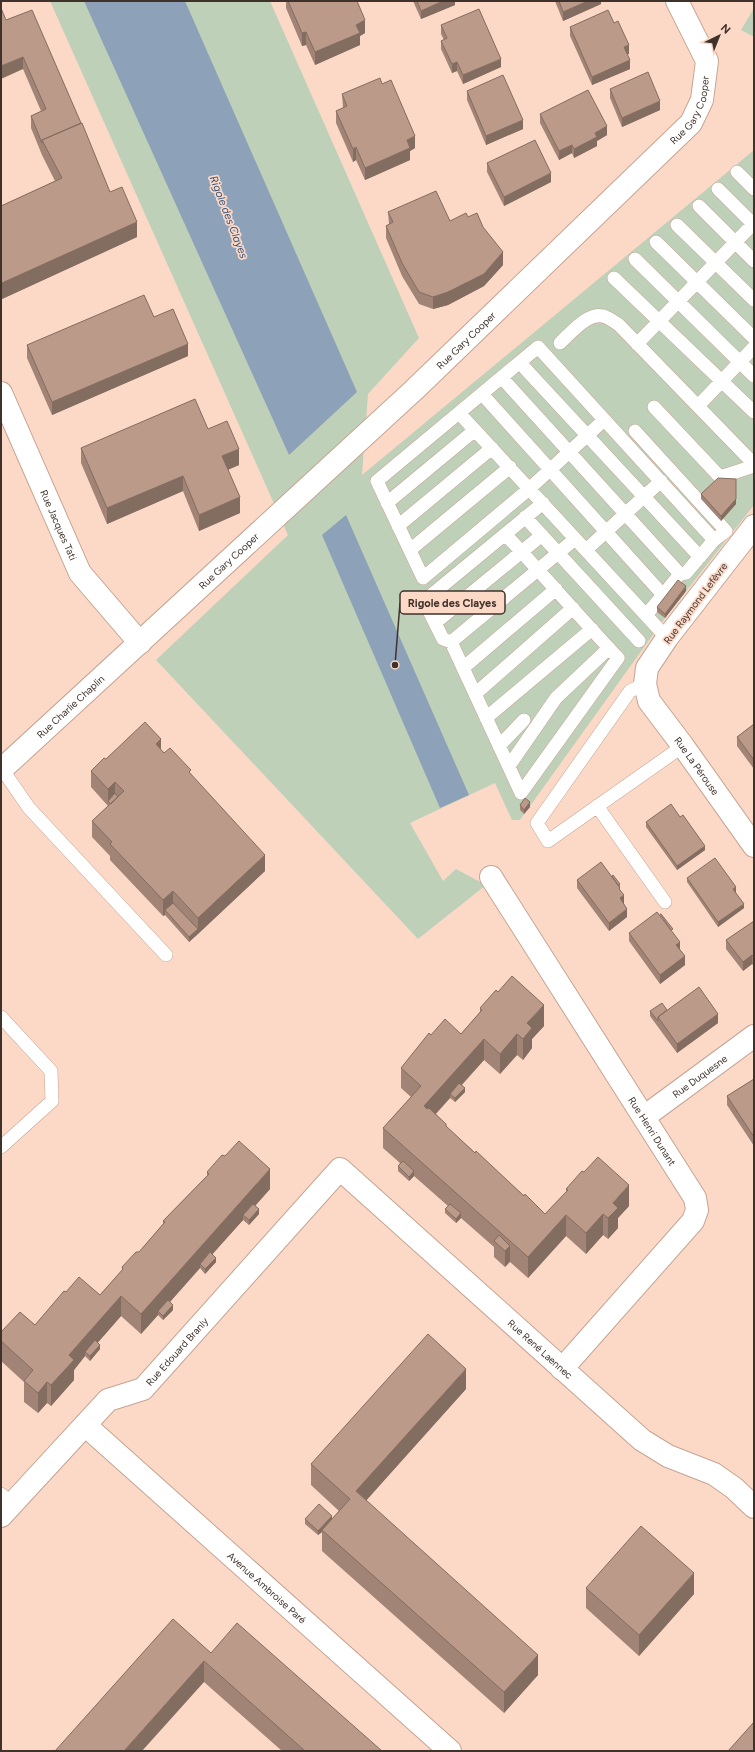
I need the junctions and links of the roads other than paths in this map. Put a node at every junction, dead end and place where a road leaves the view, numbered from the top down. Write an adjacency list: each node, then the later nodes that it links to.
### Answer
1 (676, 1): 72 (street, Rue Gary Cooper)
2 (737, 172): 4 (lane)
3 (718, 189): 7 (lane)
4 (754, 189)
5 (699, 206): 9 (lane)
6 (677, 224): 12 (lane)
7 (754, 224): 9 (lane)
8 (656, 242): 14 (lane)
9 (735, 243): 11 (lane); 12 (lane)
10 (635, 259): 16 (lane)
11 (754, 261)
12 (716, 263): 14 (lane); 15 (lane)
13 (614, 278): 17 (lane)
14 (697, 282): 16 (lane); 18 (lane)
15 (754, 300)
16 (678, 302): 17 (lane); 22 (lane)
17 (660, 321): 20 (lane); 26 (lane)
18 (754, 338)
19 (560, 343): 20 (lane)
20 (637, 344): 29 (lane)
21 (754, 347): 22 (lane)
22 (740, 362): 24 (lane); 26 (lane)
23 (520, 363): 25 (lane); 33 (lane); 36 (lane)
24 (754, 376)
25 (502, 378): 28 (lane); 38 (lane)
26 (722, 381): 29 (lane); 32 (lane)
27 (1, 393): 72 (street, Rue Jacques Tati)
28 (482, 394): 31 (lane); 41 (lane)
29 (698, 406): 39 (lane)
30 (654, 407): 39 (lane)
31 (459, 412): 34 (lane); 45 (lane)
32 (754, 412)
33 (604, 420): 36 (lane); 42 (lane)
34 (476, 430): 37 (lane); 45 (lane)
35 (635, 431): 55 (lane)
36 (587, 435): 38 (lane); 44 (lane)
37 (492, 448): 40 (lane); 49 (lane)
38 (569, 452): 41 (lane); 47 (lane)
39 (754, 465)
40 (510, 467): 43 (lane); 56 (lane)
41 (550, 470): 43 (lane); 51 (lane)
42 (661, 481): 44 (lane); 55 (lane)
43 (530, 489): 46 (lane); 56 (lane)
44 (644, 497): 47 (lane); 60 (lane)
45 (387, 503): 49 (lane)
46 (543, 503): 48 (lane); 54 (lane)
47 (625, 514): 51 (lane); 62 (lane)
48 (525, 517): 52 (lane); 53 (lane)
49 (398, 526): 56 (lane)
50 (754, 526): 69 (street, Rue Raymond Lefèvre)
51 (606, 531): 57 (lane); 64 (lane)
52 (505, 534): 58 (lane); 67 (lane)
53 (542, 535): 58 (lane); 59 (lane)
54 (575, 539): 57 (lane); 59 (lane)
55 (714, 540): 60 (lane)
56 (410, 550)
57 (586, 550): 66 (lane)
58 (521, 552): 61 (lane); 67 (lane)
59 (558, 553): 61 (lane); 70 (lane)
60 (700, 558): 62 (lane)
61 (538, 570): 63 (lane); 71 (lane)
62 (680, 574): 64 (lane)
63 (556, 589): 65 (lane); 74 (lane)
64 (663, 595): 66 (lane)
65 (573, 608): 68 (lane); 76 (lane)
66 (646, 615): 69 (lane)
67 (435, 623): 71 (lane)
68 (592, 629): 73 (lane); 77 (lane)
69 (667, 638): 75 (street, Rue Raymond Lefèvre)
70 (639, 641)
71 (451, 642): 74 (lane)
72 (140, 643): 82 (street, Rue Charlie Chaplin)
73 (609, 648): 81 (lane); 81 (lane)
74 (463, 668): 76 (lane)
75 (645, 684): 80 (street, Rue La Pérouse); 83 (lane)
76 (475, 694): 77 (lane)
77 (486, 718): 79 (lane)
78 (524, 720): 79 (lane)
79 (499, 746): 81 (lane)
80 (683, 746): 83 (lane); 84 (street, Rue La Pérouse)
81 (509, 766)
82 (2, 770): 87 (lane)
83 (597, 806): 86 (lane)
84 (754, 846)
85 (491, 877): 90 (street, Rue Henri Dunant)
86 (665, 902)
87 (166, 955)
88 (1, 1017): 91 (lane)
89 (754, 1036): 90 (street, Rue Duquesne)
90 (644, 1117): 93 (street, Rue Henri Dunant)
91 (1, 1147)
92 (340, 1170): 93 (street, Rue René Laennec); 94 (street, Rue Edouard Branly)
93 (562, 1368): 96 (street, Rue René Laennec)
94 (85, 1425): 95 (street, Rue Edouard Branly); 97 (street, Avenue Ambroise Paré)
95 (5, 1505)
96 (754, 1506)
97 (450, 1751)

